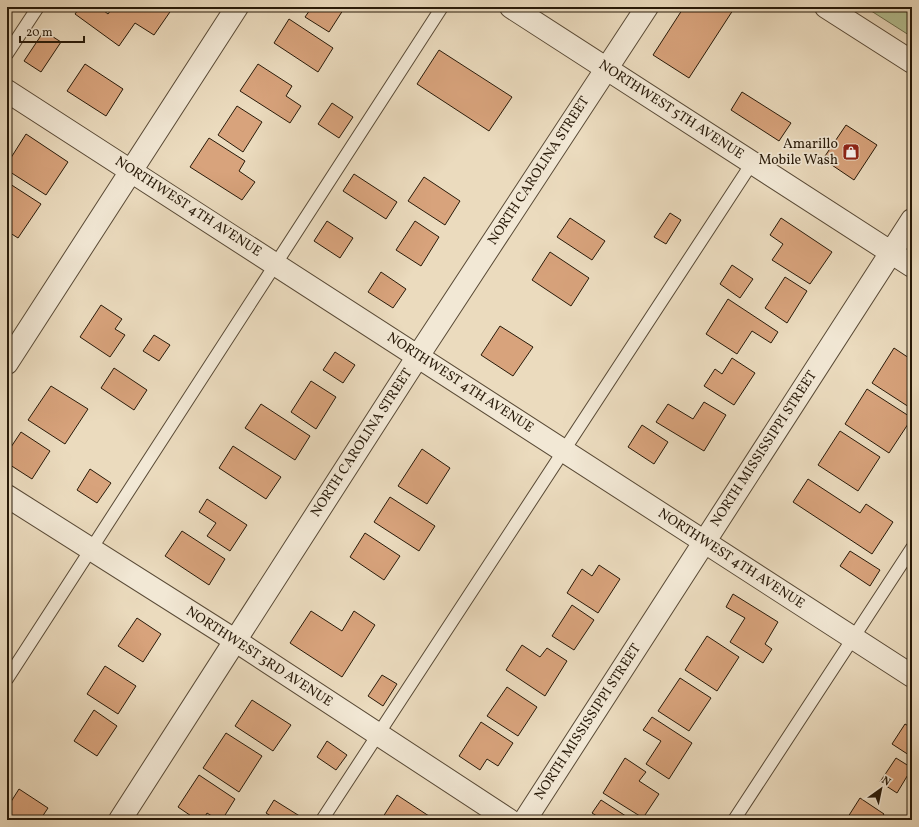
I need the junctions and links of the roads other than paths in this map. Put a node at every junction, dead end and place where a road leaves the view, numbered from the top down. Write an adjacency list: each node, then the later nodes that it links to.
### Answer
1 (38, 7): 7 (lane)
2 (237, 7): 12 (street)
3 (442, 7): 15 (lane)
4 (511, 7): 9 (street, NORTHWEST 5TH AVENUE)
5 (647, 7): 9 (street, NORTH CAROLINA STREET)
6 (826, 7): 8 (street)
7 (7, 54)
8 (912, 62)
9 (607, 69): 11 (street, NORTHWEST 5TH AVENUE); 17 (street, NORTH CAROLINA STREET)
10 (7, 91): 12 (street, NORTHWEST 4TH AVENUE)
11 (752, 163): 14 (street, NORTHWEST 5TH AVENUE); 19 (lane)
12 (130, 170): 15 (street, NORTHWEST 4TH AVENUE); 18 (street)
13 (912, 220): 14 (street, NORTH MISSISSIPPI STREET)
14 (891, 252): 16 (street, NORTHWEST 5TH AVENUE); 21 (street, NORTH MISSISSIPPI STREET)
15 (275, 264): 17 (street, NORTHWEST 4TH AVENUE); 23 (lane)
16 (912, 266)
17 (418, 356): 19 (street, NORTHWEST 4TH AVENUE); 25 (street, NORTH CAROLINA STREET)
18 (7, 363)
19 (564, 450): 21 (street, NORTHWEST 4TH AVENUE); 28 (lane)
20 (7, 496): 23 (street, NORTHWEST 3RD AVENUE)
21 (704, 542): 24 (street, NORTHWEST 4TH AVENUE); 32 (street, NORTH MISSISSIPPI STREET)
22 (912, 548): 24 (lane)
23 (90, 549): 25 (street, NORTHWEST 3RD AVENUE); 27 (lane)
24 (854, 638): 26 (street, NORTHWEST 4TH AVENUE); 33 (lane)
25 (236, 642): 28 (street, NORTHWEST 3RD AVENUE); 29 (street, NORTH CAROLINA STREET)
26 (912, 676)
27 (7, 679)
28 (378, 734): 30 (lane); 31 (street, NORTHWEST 3RD AVENUE)
29 (120, 820)
30 (322, 820)
31 (509, 820)
32 (525, 820)
33 (734, 820)

